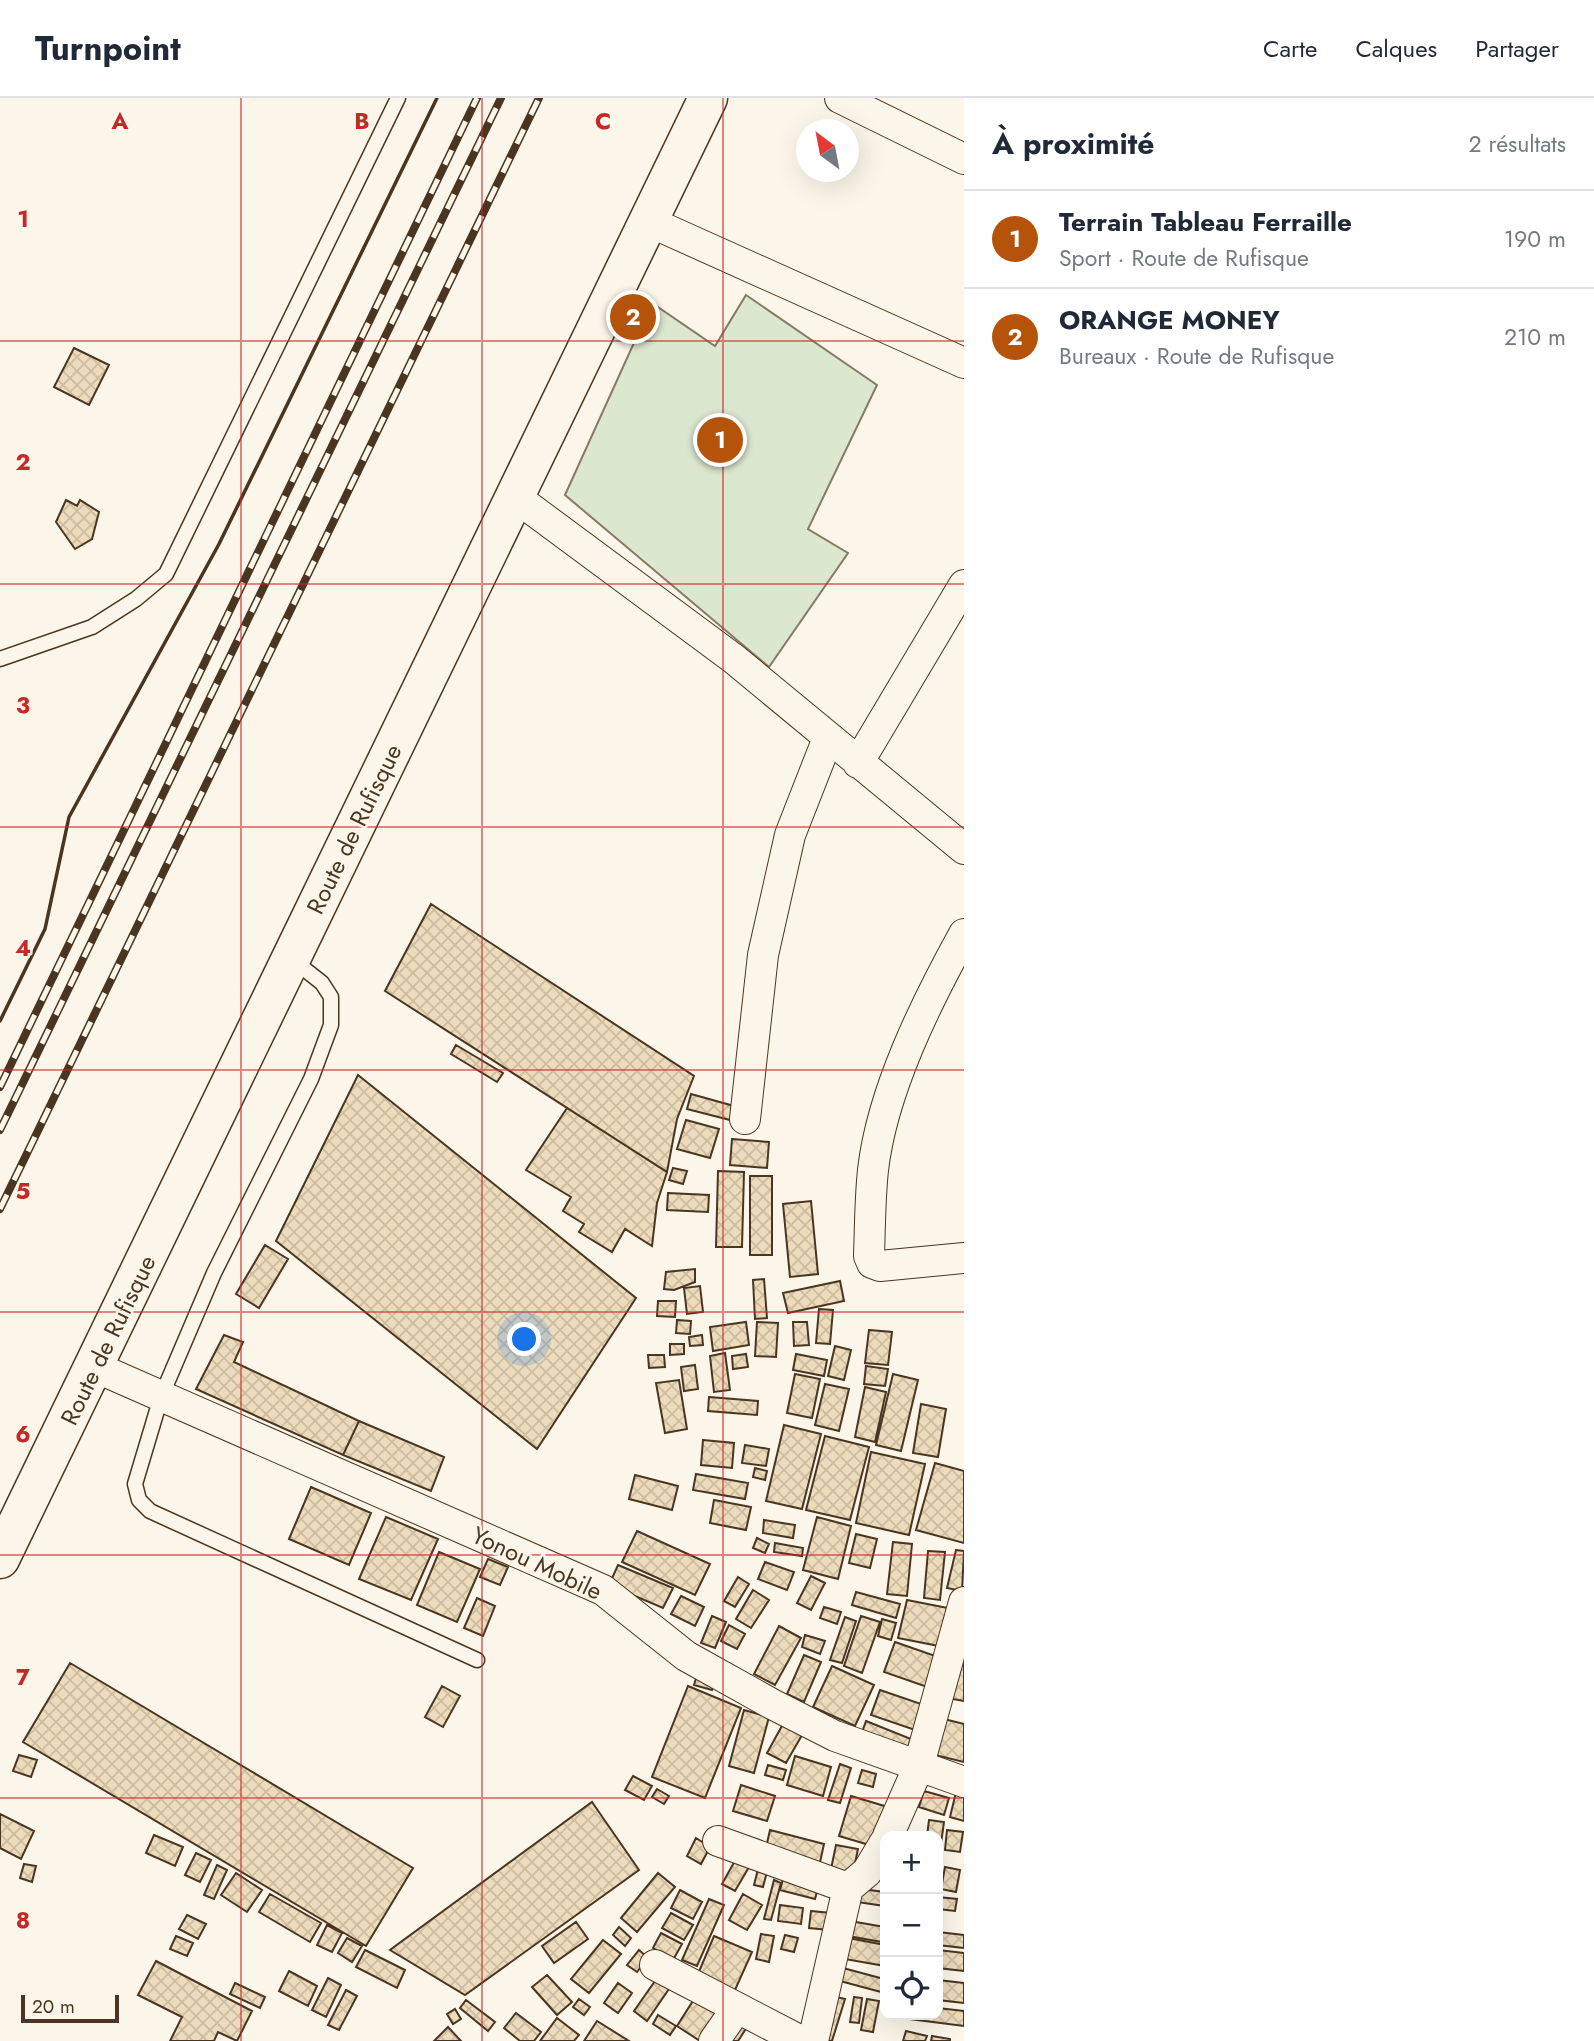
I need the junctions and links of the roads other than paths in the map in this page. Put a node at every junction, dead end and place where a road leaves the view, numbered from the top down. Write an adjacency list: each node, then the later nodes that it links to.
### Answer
1 (398, 98): 9 (lane)
2 (708, 98): 5 (main road, Route de Rufisque)
3 (840, 98): 4 (street)
4 (964, 159)
5 (650, 222): 6 (street); 7 (main road, Route de Rufisque)
6 (964, 363)
7 (514, 496): 10 (street); 14 (main road, Route de Rufisque)
8 (964, 585): 11 (street)
9 (0, 659)
10 (828, 738): 11 (street); 15 (street)
11 (858, 763): 12 (street)
12 (964, 849)
13 (964, 934): 16 (street)
14 (292, 959): 17 (main road, Route de Rufisque); 18 (lane)
15 (745, 1119)
16 (964, 1258)
17 (95, 1367): 18 (street, Yonou Mobile); 19 (main road, Route de Rufisque)
18 (161, 1397): 21 (lane); 22 (street, Yonou Mobile)
19 (0, 1559)
20 (964, 1602): 22 (street)
21 (477, 1660)
22 (918, 1769): 23 (street, Yonou Mobile); 24 (street)
23 (964, 1782)
24 (890, 1831)
25 (718, 1841): 27 (street)
26 (880, 1850): 27 (street)
27 (848, 1888): 32 (street)
28 (655, 1965): 29 (street)
29 (737, 2008): 30 (street); 31 (street)
30 (714, 2041)
31 (801, 2041)
32 (813, 2041)

